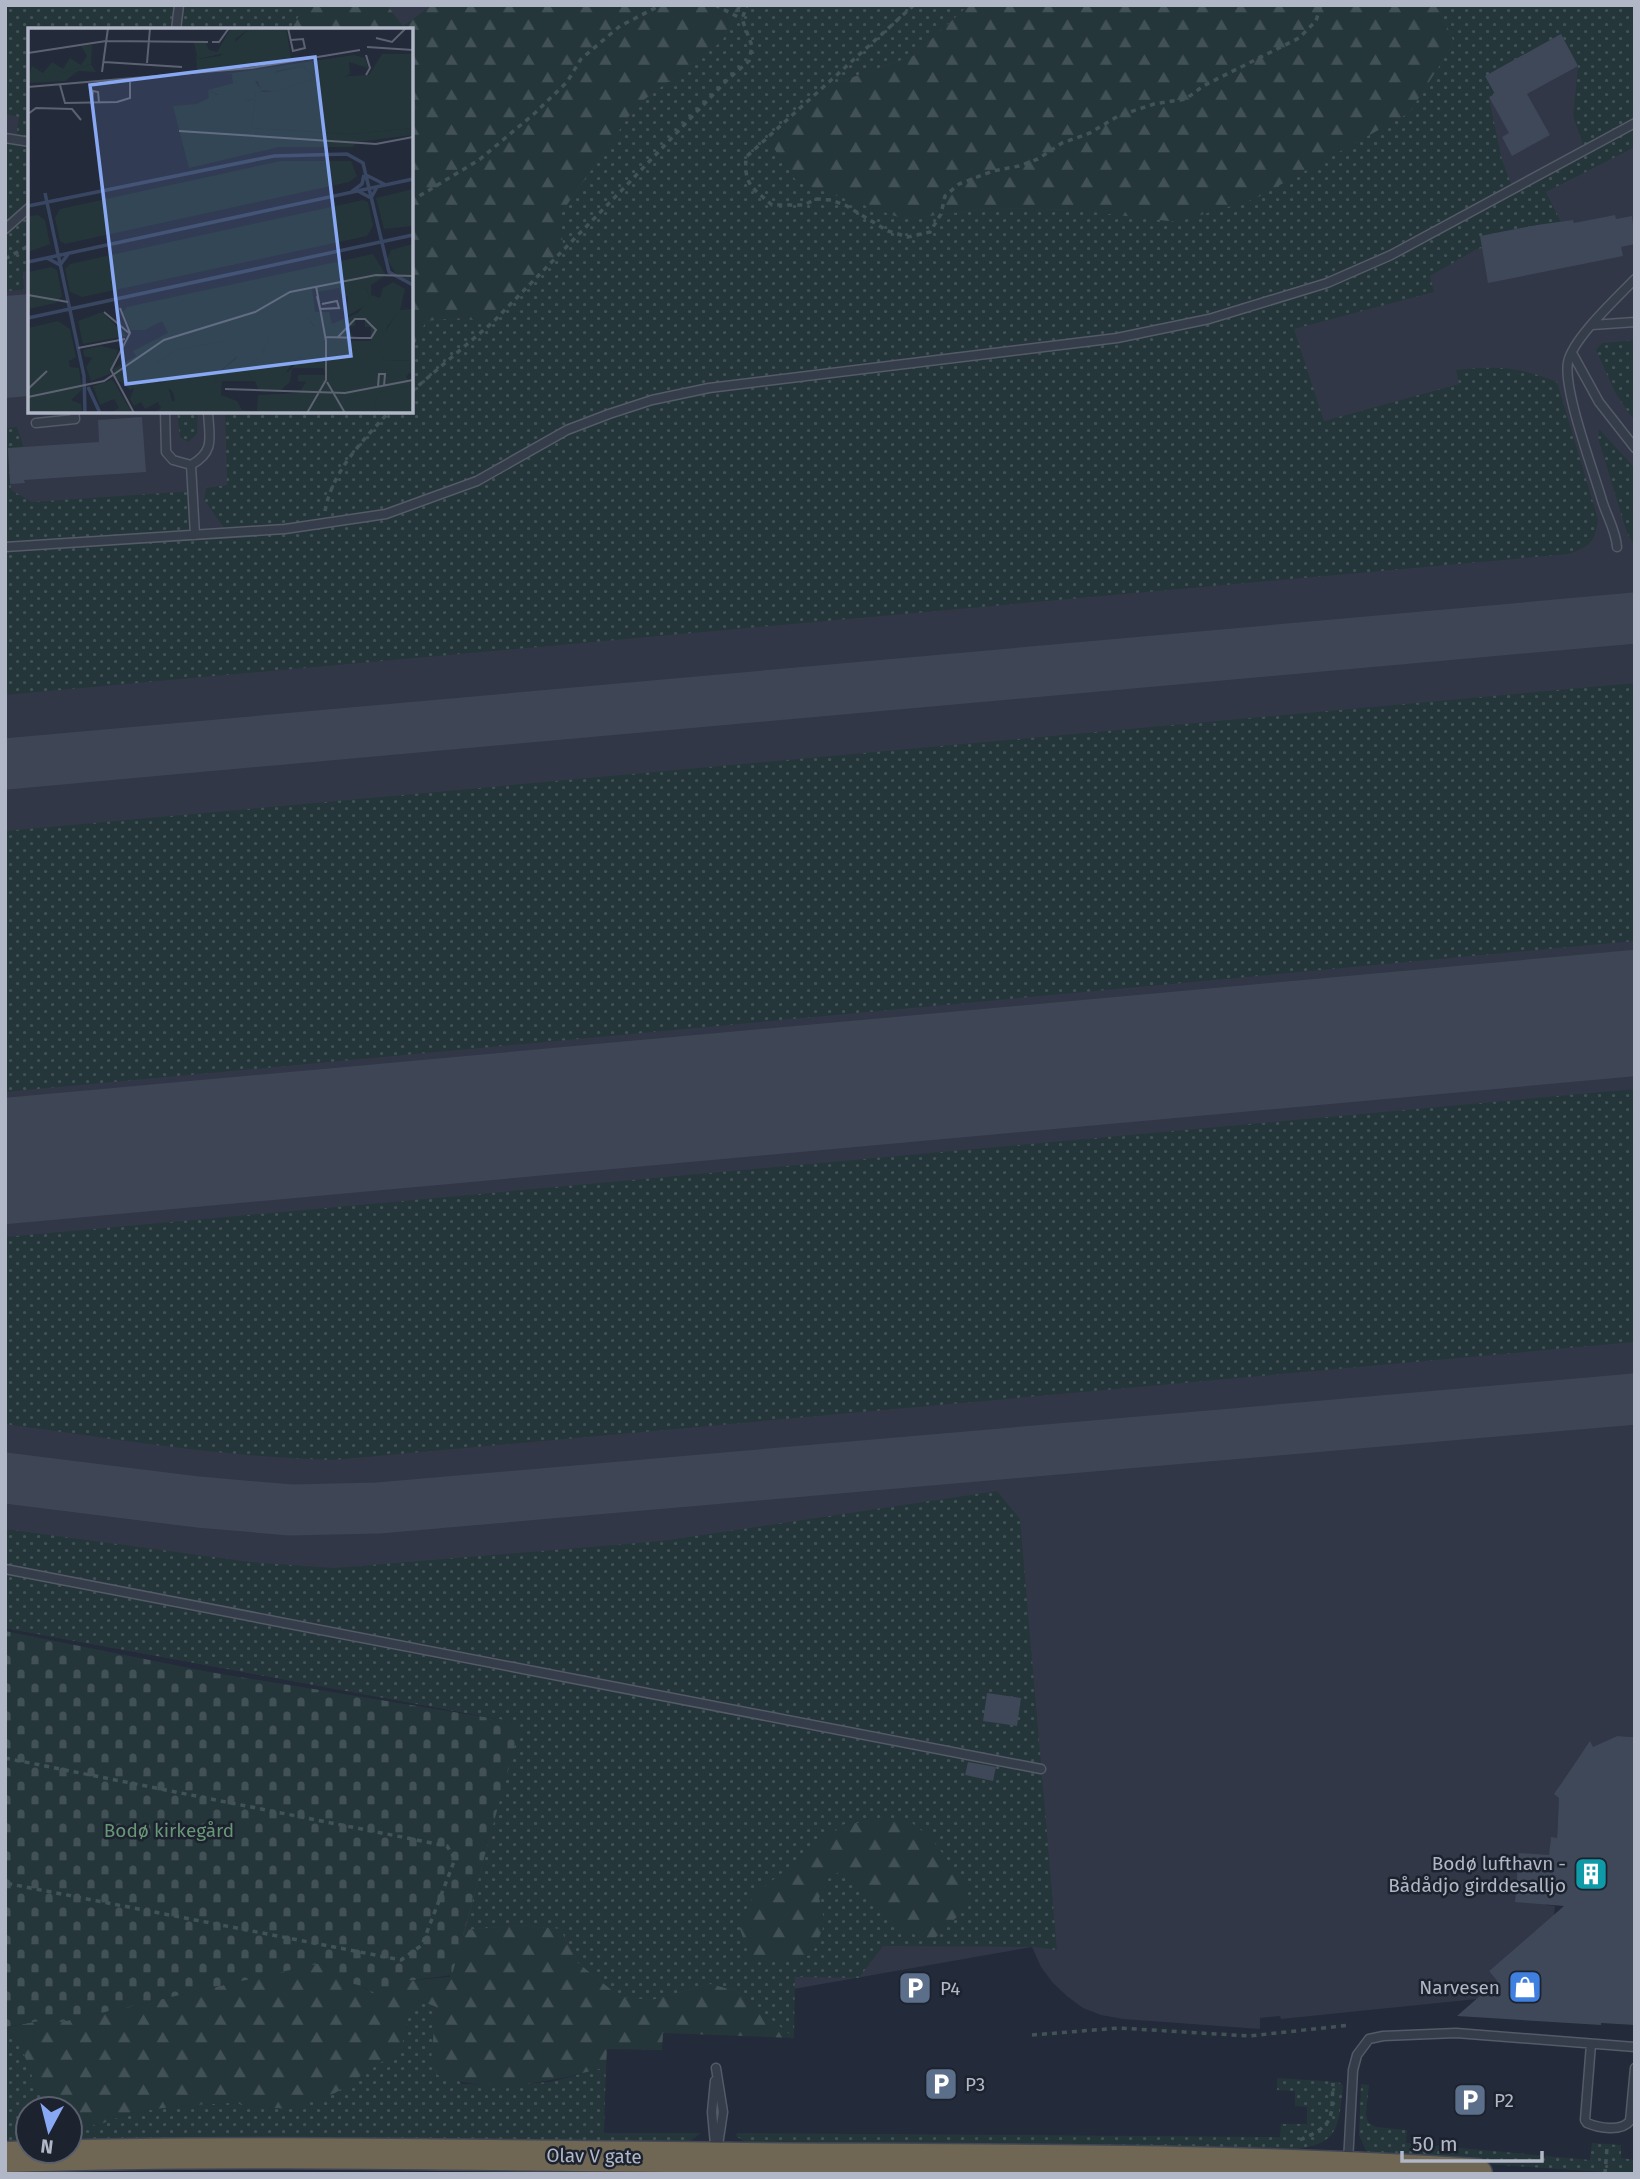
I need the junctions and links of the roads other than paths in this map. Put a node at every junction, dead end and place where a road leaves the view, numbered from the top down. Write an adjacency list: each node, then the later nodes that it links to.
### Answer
1 (179, 5): 2 (lane)
2 (176, 28)
3 (1635, 123): 18 (lane)
4 (5, 138): 5 (lane)
5 (28, 142)
6 (28, 209): 7 (lane)
7 (5, 229)
8 (1635, 279): 10 (lane)
9 (1635, 322): 10 (lane)
10 (1592, 325): 11 (lane)
11 (1572, 353): 16 (lane); 20 (lane)
12 (74, 413): 15 (lane)
13 (165, 413): 17 (lane)
14 (208, 413): 17 (lane)
15 (36, 423)
16 (1635, 448)
17 (191, 465): 18 (lane)
18 (195, 535): 19 (lane)
19 (5, 547)
20 (1617, 547)
21 (5, 1569): 22 (lane)
22 (1041, 1769)
23 (1591, 2044): 24 (lane); 25 (lane); 28 (lane)
24 (1635, 2047)
25 (1635, 2068)
26 (5, 2157): 27 (highway, Olav V gate)
27 (716, 2158): 27 (lane); 28 (highway, Olav V gate)
28 (1348, 2165): 29 (highway, Olav V gate)
29 (1477, 2174)

